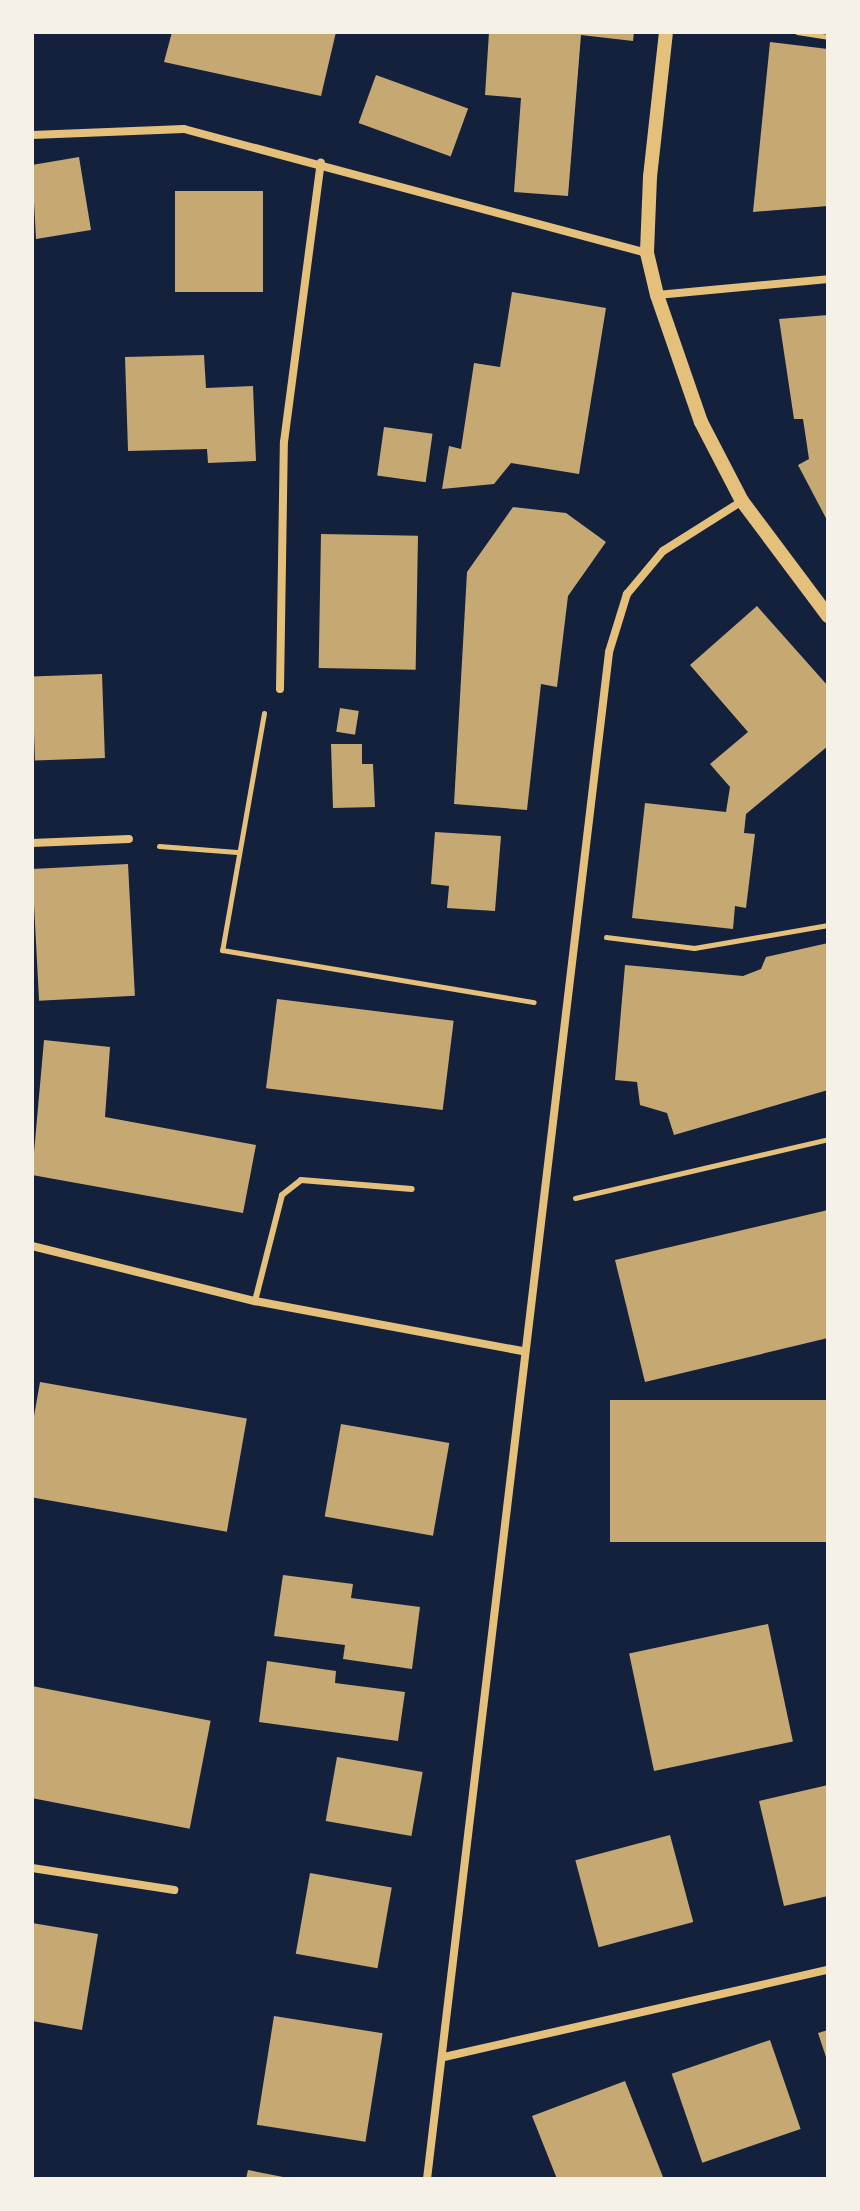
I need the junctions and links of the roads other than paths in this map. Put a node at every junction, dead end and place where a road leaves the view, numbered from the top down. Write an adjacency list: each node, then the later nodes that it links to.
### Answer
1 (666, 32): 4 (street)
2 (32, 135): 3 (street)
3 (321, 162): 4 (street); 9 (street)
4 (647, 253): 6 (street)
5 (828, 279): 6 (street)
6 (657, 295): 7 (street)
7 (742, 501): 8 (street); 15 (street)
8 (828, 616)
9 (280, 689)
10 (129, 839): 11 (street)
11 (32, 843)
12 (412, 1189): 14 (lane)
13 (32, 1246): 14 (street)
14 (255, 1301): 15 (street)
15 (522, 1351): 19 (street)
16 (32, 1868): 17 (street)
17 (174, 1890)
18 (828, 1970): 19 (street)
19 (444, 2057): 20 (street)
20 (427, 2179)

